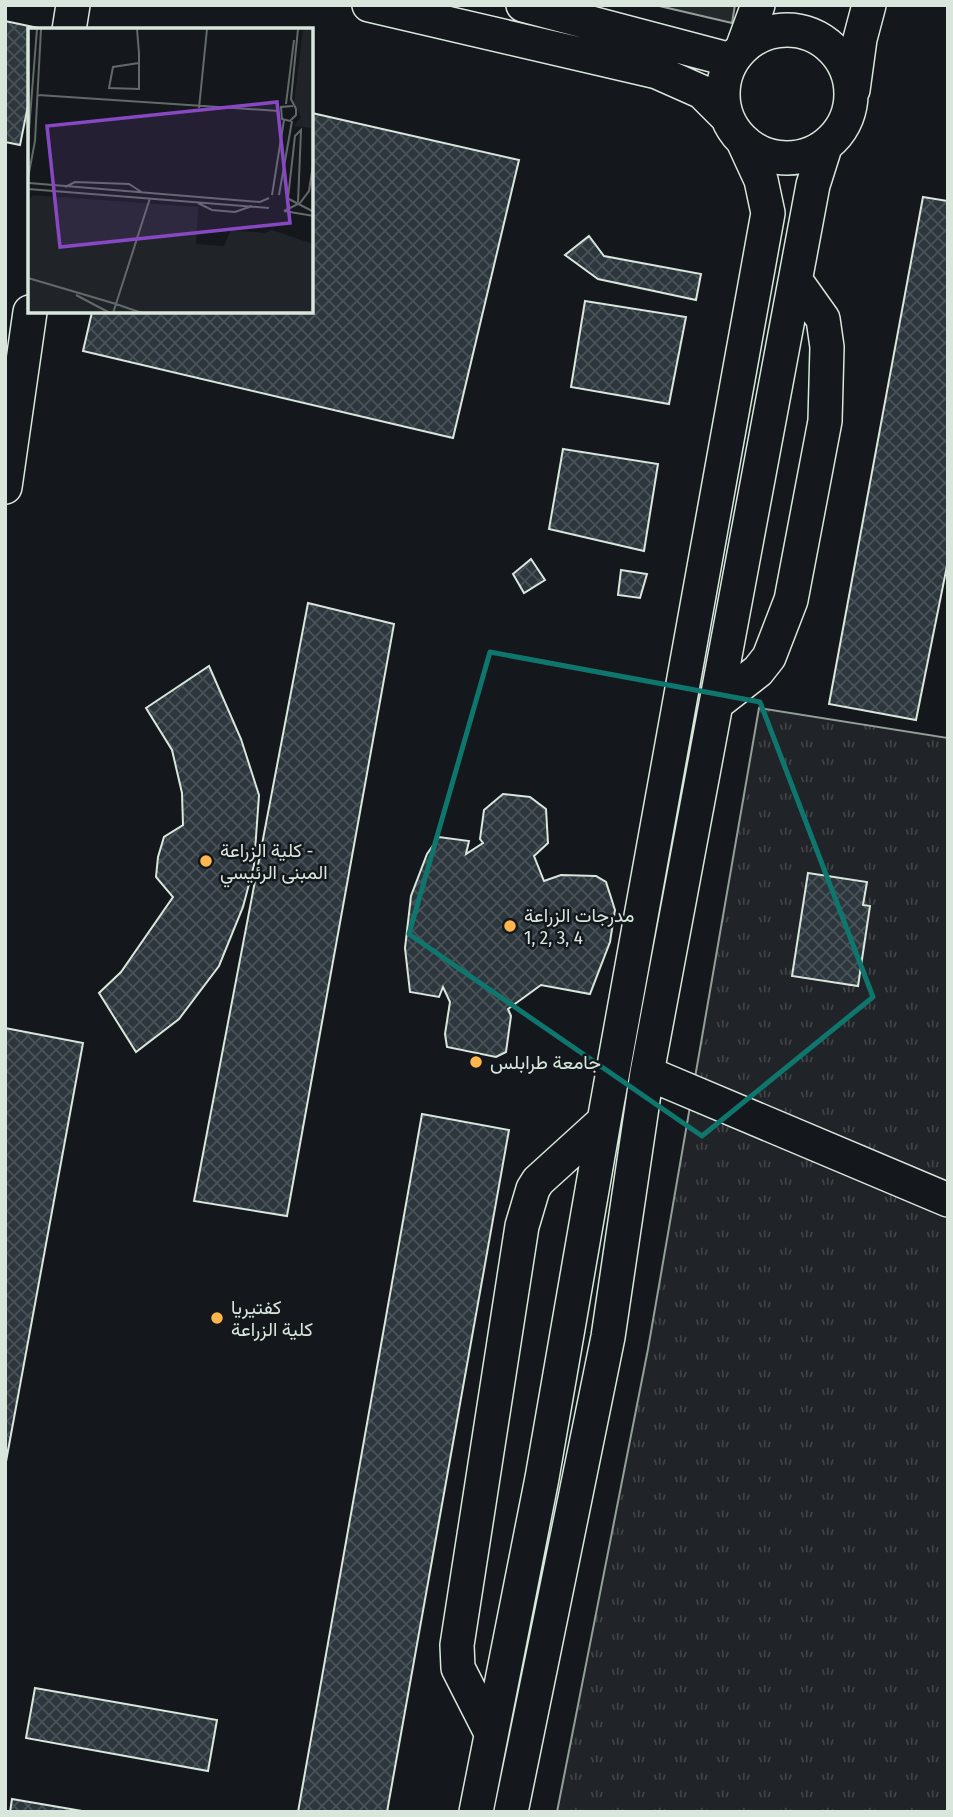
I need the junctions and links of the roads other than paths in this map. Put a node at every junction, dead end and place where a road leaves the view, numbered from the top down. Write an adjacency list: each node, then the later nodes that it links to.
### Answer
1 (73, 5): 7 (street)
2 (369, 5): 11 (street)
3 (523, 5): 9 (street)
4 (758, 5): 9 (street)
5 (852, 5): 8 (street)
6 (869, 5): 8 (street)
7 (69, 28)
8 (860, 39): 10 (street)
9 (737, 53): 10 (street); 11 (street)
10 (852, 96): 12 (street)
11 (735, 129): 12 (street); 18 (street)
12 (825, 147): 13 (street)
13 (796, 281): 16 (street); 16 (street)
14 (30, 313): 15 (street)
15 (5, 486)
16 (717, 703): 17 (street)
17 (647, 1073): 19 (street); 22 (street)
18 (604, 1121): 20 (street); 20 (street)
19 (948, 1200)
20 (491, 1733): 21 (street)
21 (476, 1812)
22 (511, 1812)

